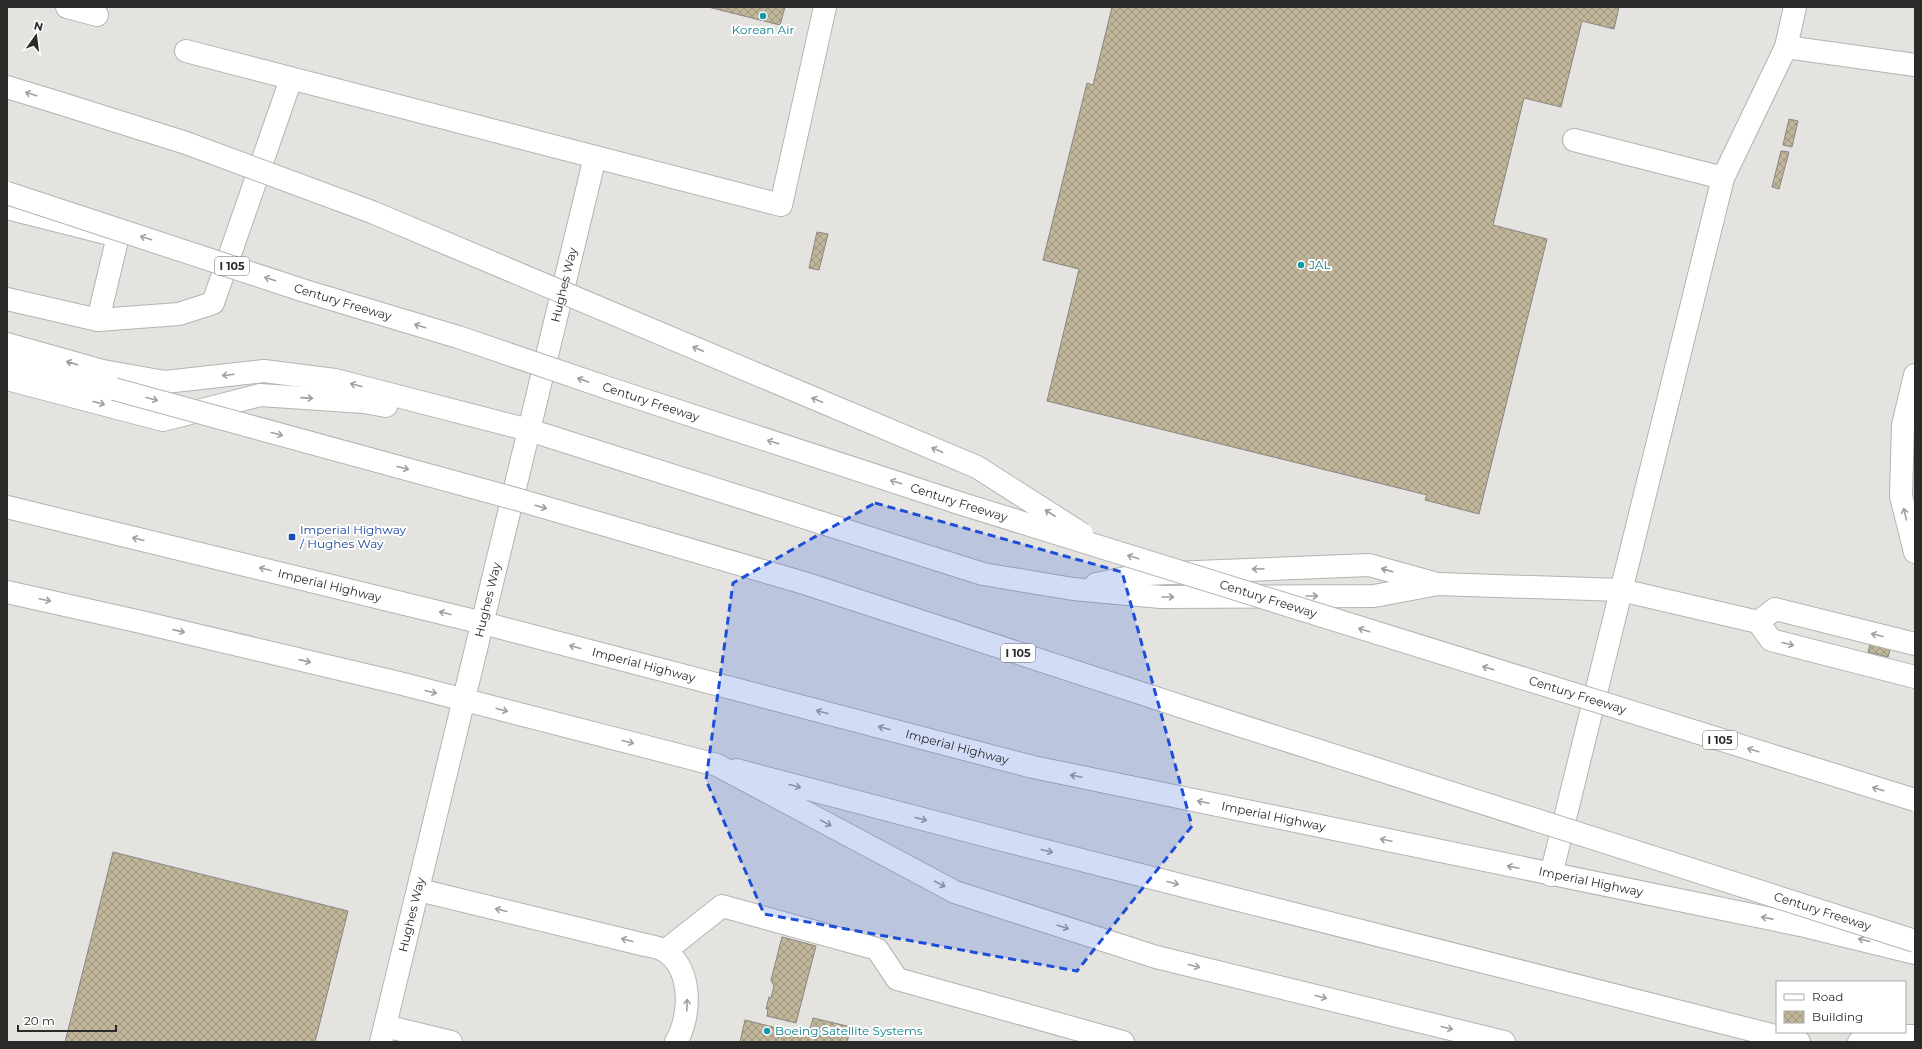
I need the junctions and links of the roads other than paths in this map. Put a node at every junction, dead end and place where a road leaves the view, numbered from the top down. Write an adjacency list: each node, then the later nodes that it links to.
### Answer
1 (67, 7): 4 (main road)
2 (825, 7): 11 (main road)
3 (1795, 7): 5 (main road)
4 (97, 15)
5 (1786, 47): 7 (main road); 12 (main road)
6 (186, 51): 8 (main road)
7 (1915, 65)
8 (291, 78): 11 (main road); 16 (main road)
9 (7, 87): 25 (main road, one-way to 9, bridge)
10 (1574, 140): 12 (main road)
11 (595, 157): 23 (main road, Hughes Way)
12 (1723, 178): 29 (main road)
13 (7, 192): 25 (main road, Century Freeway / I 105, one-way to 13, bridge)
14 (7, 208): 16 (main road)
15 (7, 299): 16 (main road)
16 (98, 320)
17 (7, 344): 23 (main road, one-way to 17)
18 (7, 360): 22 (main road)
19 (7, 366): 22 (main road, Century Freeway / I 105)
20 (1915, 376): 26 (main road, one-way to 20)
21 (7, 379): 23 (main road, one-way to 23)
22 (114, 389): 40 (main road, Century Freeway / I 105, one-way to 40, bridge)
23 (529, 430): 28 (main road); 32 (main road, Hughes Way)
24 (7, 507): 32 (main road, Imperial Highway, one-way to 24)
25 (1107, 549): 37 (main road, Century Freeway / I 105, one-way to 25, bridge)
26 (1915, 552)
27 (1438, 584): 28 (main road, one-way to 27); 28 (main road, one-way to 28); 29 (main road)
28 (1074, 589)
29 (1621, 590): 31 (main road); 38 (main road)
30 (7, 592): 35 (main road, one-way to 35)
31 (1758, 622): 33 (main road, one-way to 31); 34 (main road, one-way to 34)
32 (483, 623): 35 (main road, Hughes Way); 38 (main road, Imperial Highway, one-way to 32)
33 (1915, 644)
34 (1915, 677)
35 (464, 700): 36 (main road, one-way to 36); 39 (main road, Hughes Way)
36 (717, 765): 48 (main road, one-way to 48); 49 (main road, one-way to 49)
37 (1915, 800)
38 (1551, 875): 42 (main road, Imperial Highway, one-way to 38)
39 (418, 890): 41 (main road, one-way to 39); 43 (main road, Hughes Way)
40 (1915, 941)
41 (665, 951): 46 (main road, one-way to 41); 47 (main road)
42 (1915, 953)
43 (383, 1034): 45 (main road)
44 (1915, 1036): 50 (main road)
45 (451, 1042)
46 (676, 1042)
47 (1123, 1042)
48 (1504, 1042)
49 (1799, 1042)
50 (1859, 1042)

